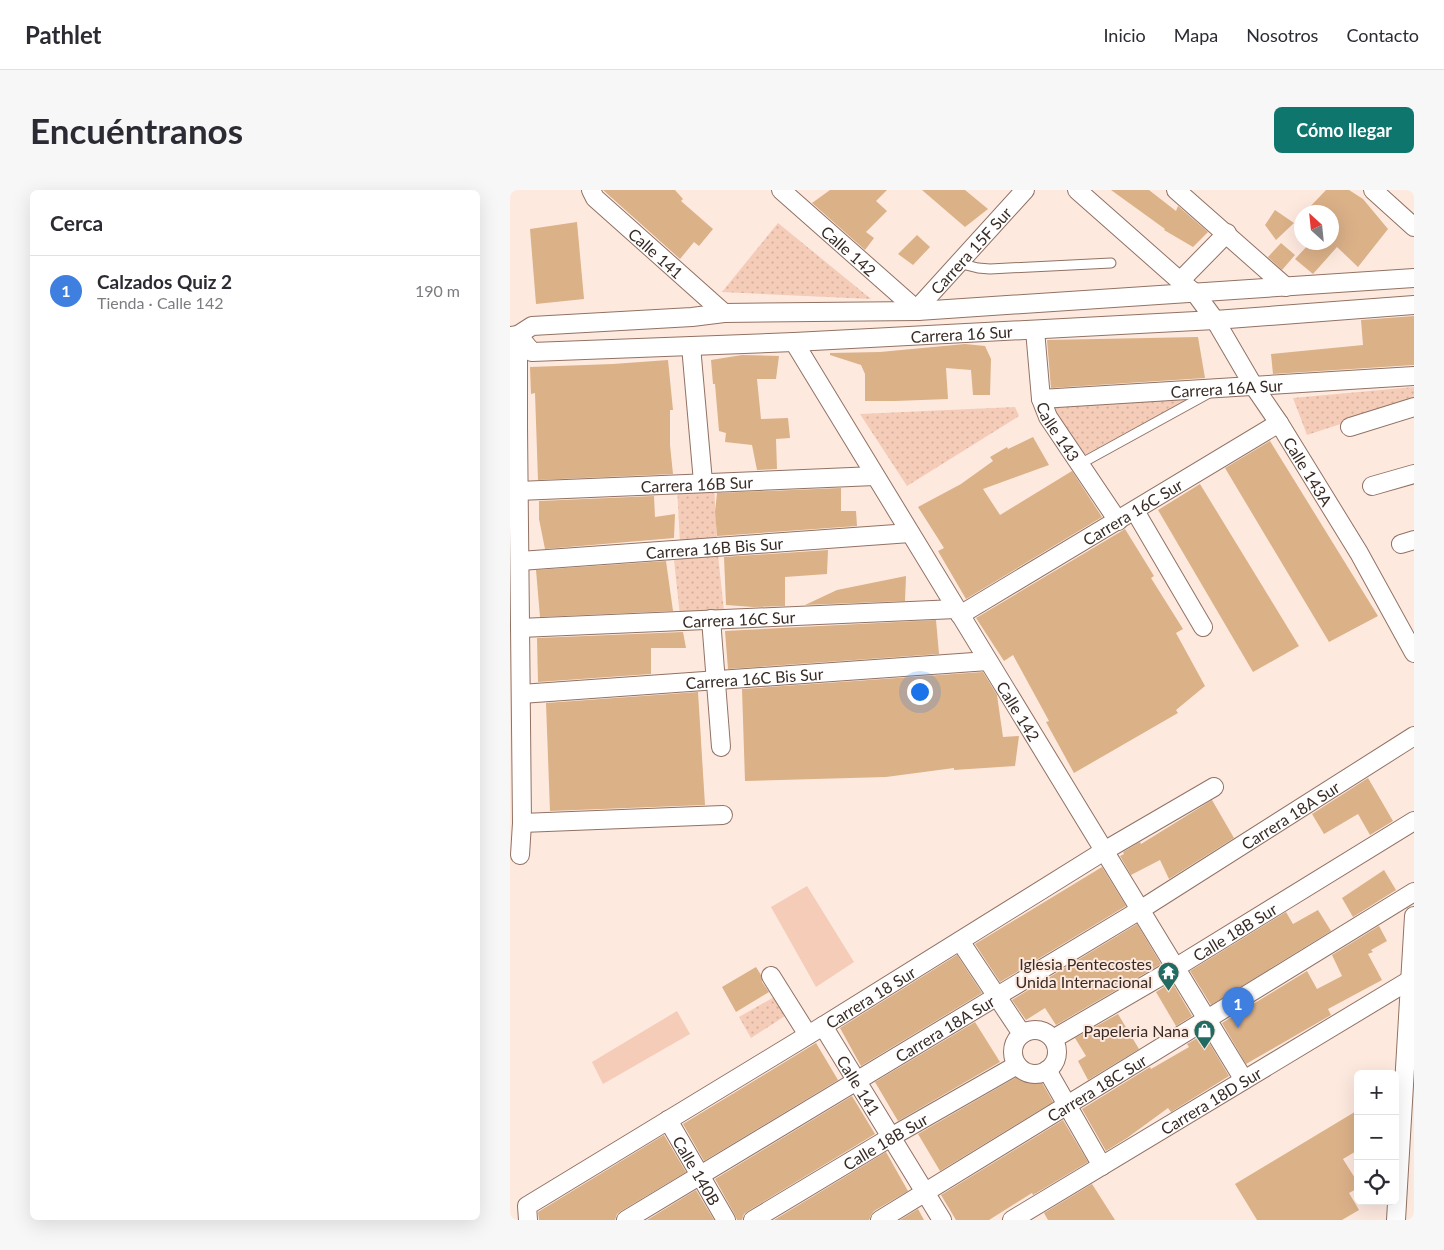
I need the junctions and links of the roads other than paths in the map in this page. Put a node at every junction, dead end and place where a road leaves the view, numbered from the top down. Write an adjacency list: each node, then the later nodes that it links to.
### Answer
1 (591, 190): 17 (street, Calle 141)
2 (781, 190): 16 (street, Calle 142)
3 (1025, 190): 9 (street, Carrera 15F Sur)
4 (1077, 190): 12 (street)
5 (1176, 190): 8 (street)
6 (1373, 190): 7 (street)
7 (1414, 227)
8 (1227, 233): 12 (street); 13 (street)
9 (958, 263): 10 (lane); 16 (street, Carrera 15F Sur)
10 (1111, 263)
11 (1414, 278): 13 (street, Carrera 16 Sur)
12 (1180, 281): 14 (street)
13 (1286, 287): 14 (street, Carrera 16 Sur)
14 (1196, 293): 16 (street, Carrera 16 Sur); 18 (street, Calle 143A)
15 (1414, 306): 18 (street, Carrera 16 Sur)
16 (917, 310): 17 (street, Carrera 16 Sur)
17 (724, 313): 20 (street, Carrera 16 Sur)
18 (1215, 320): 19 (street, Carrera 16 Sur); 24 (street, Calle 143A)
19 (1035, 330): 21 (street, Carrera 16 Sur); 26 (street, Calle 143)
20 (514, 336): 22 (street, Carrera 16 Sur); 35 (street)
21 (794, 342): 22 (street, Carrera 16 Sur); 32 (street, Calle 142)
22 (691, 346): 33 (street)
23 (1414, 376): 24 (street, Carrera 16A Sur)
24 (1253, 385): 25 (street, Carrera 16A Sur); 28 (street, Calle 143A)
25 (1221, 387): 26 (street, Carrera 16A Sur); 30 (lane)
26 (1041, 399): 30 (street, Calle 143)
27 (1414, 407): 29 (street)
28 (1279, 423): 36 (street, Carrera 16C Sur); 42 (street, Calle 143A)
29 (1350, 427)
30 (1080, 464): 37 (street, Calle 143)
31 (1414, 474): 34 (street)
32 (875, 476): 33 (street, Carrera 16B Sur); 38 (street, Calle 142)
33 (703, 482): 35 (street, Carrera 16B Sur)
34 (1372, 486)
35 (518, 491): 39 (street)
36 (1135, 511): 37 (street, Carrera 16C Sur); 43 (street)
37 (1118, 521): 40 (street, Carrera 16C Sur)
38 (910, 533): 39 (street, Carrera 16B Bis Sur); 40 (street, Calle 142)
39 (520, 561): 44 (street)
40 (958, 612): 41 (street, Carrera 16C Sur); 46 (street, Calle 142)
41 (711, 619): 44 (street, Carrera 16C Sur); 47 (street)
42 (1406, 619): 45 (street, Calle 143A)
43 (1203, 627)
44 (520, 628): 48 (street)
45 (1414, 653)
46 (988, 661): 47 (street, Carrera 16C Bis Sur); 55 (street, Calle 142)
47 (716, 680): 48 (street, Carrera 16C Bis Sur); 50 (street)
48 (521, 694): 54 (street)
49 (1414, 736): 58 (street, Carrera 18A Sur)
50 (721, 747)
51 (1214, 787): 55 (street, Carrera 18 Sur)
52 (723, 815): 54 (street)
53 (1414, 821): 61 (street, Calle 18B Sur)
54 (522, 823): 56 (street)
55 (1104, 851): 58 (street, Calle 142); 60 (street, Carrera 18 Sur)
56 (520, 855)
57 (1414, 892): 65 (street, Carrera 18C Sur)
58 (1140, 910): 61 (street, Calle 142); 64 (street, Carrera 18A Sur)
59 (1414, 916): 63 (street)
60 (960, 941): 64 (street); 66 (street, Carrera 18 Sur)
61 (1176, 968): 65 (street, Calle 142); 69 (street, Calle 18B Sur)
62 (771, 976): 68 (street)
63 (1410, 980): 72 (street, Carrera 18D Sur); 87 (street)
64 (997, 996): 67 (street); 73 (street, Carrera 18A Sur)
65 (1208, 1020): 72 (street, Calle 142); 74 (street, Carrera 18C Sur)
66 (823, 1026): 68 (street, Carrera 18 Sur); 73 (street, Calle 141)
67 (1022, 1034): 69 (street); 70 (street)
68 (808, 1035): 75 (street, Carrera 18 Sur)
69 (1053, 1040): 71 (street)
70 (1017, 1065): 71 (street); 76 (street, Calle 18B Sur)
71 (1047, 1070): 74 (street)
72 (1244, 1080): 77 (street, Carrera 18D Sur)
73 (856, 1081): 76 (street, Calle 141); 78 (street, Carrera 18A Sur)
74 (1067, 1104): 77 (street); 79 (street, Carrera 18C Sur)
75 (668, 1120): 78 (street, Calle 140B); 80 (street, Carrera 18 Sur)
76 (891, 1137): 79 (street, Calle 141); 83 (street, Calle 18B Sur)
77 (1102, 1166): 86 (street, Carrera 18D Sur)
78 (700, 1175): 81 (street, Carrera 18A Sur); 82 (street, Calle 140B)
79 (924, 1193): 84 (street, Carrera 18C Sur); 85 (street, Calle 141)
80 (527, 1213)
81 (626, 1220)
82 (726, 1220)
83 (753, 1220)
84 (880, 1220)
85 (942, 1220)
86 (1012, 1220)
87 (1396, 1220)

